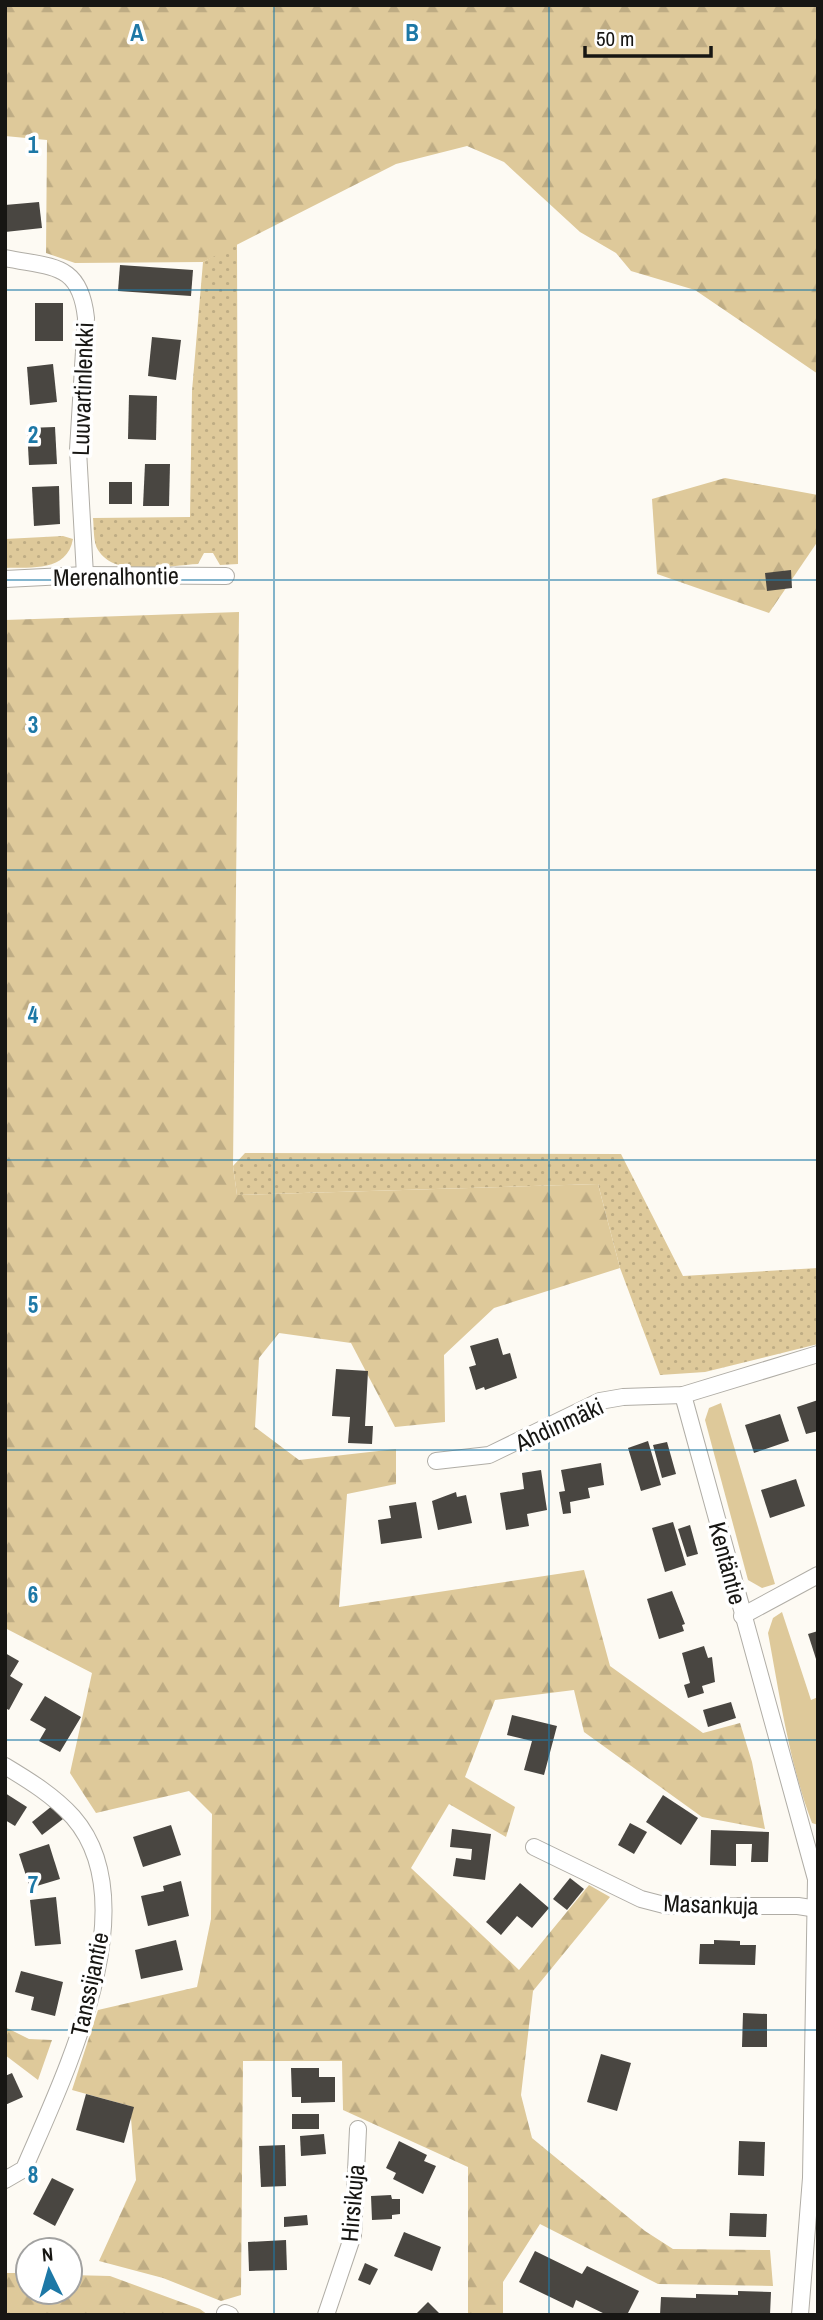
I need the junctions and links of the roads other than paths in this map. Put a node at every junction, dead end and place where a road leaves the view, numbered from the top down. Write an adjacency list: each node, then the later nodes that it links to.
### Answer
1 (5, 258): 2 (street, Luuvartinlenkki)
2 (85, 575): 3 (street, Merenalhontie); 4 (street, Merenalhontie)
3 (226, 576)
4 (5, 579)
5 (818, 1354): 6 (street, Ahdinmäki)
6 (683, 1395): 7 (street, Ahdinmäki); 9 (street, Kentäntie)
7 (436, 1461)
8 (818, 1575): 9 (street)
9 (742, 1616): 12 (street, Kentäntie)
10 (5, 1766): 15 (street, Tanssijantie)
11 (534, 1847): 13 (street, Masankuja)
12 (815, 1852): 13 (street)
13 (817, 1909): 17 (street)
14 (358, 2129): 16 (street, Hirsikuja)
15 (5, 2180)
16 (326, 2315)
17 (800, 2315)

